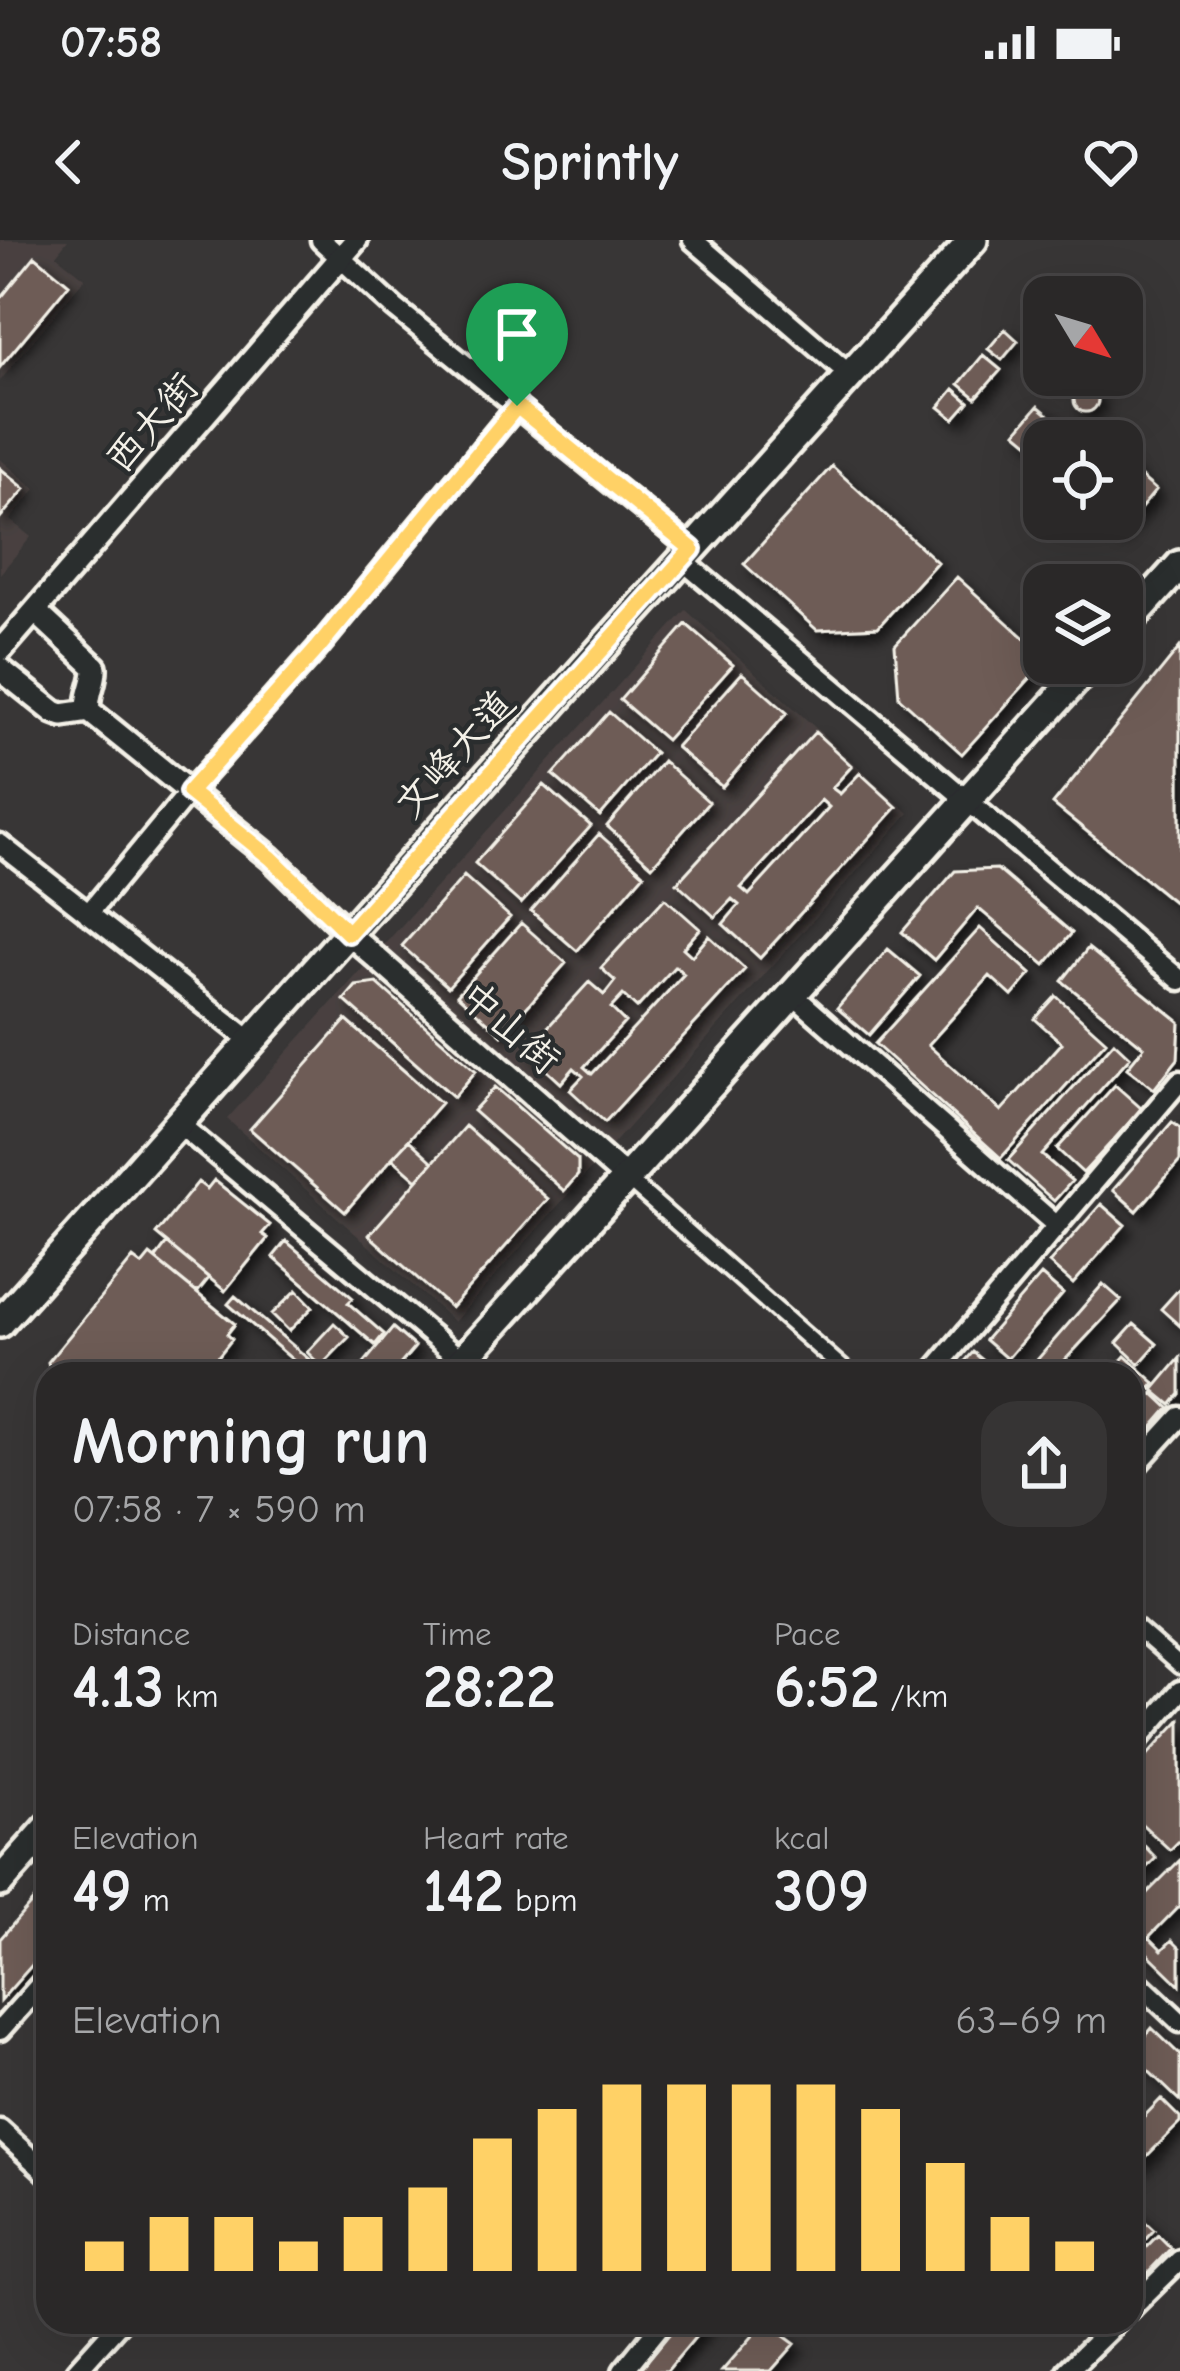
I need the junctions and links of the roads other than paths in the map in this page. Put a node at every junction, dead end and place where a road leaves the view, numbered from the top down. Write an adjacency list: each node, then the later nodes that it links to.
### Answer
1 (321, 240): 5 (street)
2 (356, 240): 5 (street, 西大街)
3 (693, 240): 6 (street)
4 (973, 240): 6 (main road, 文峰大道)
5 (340, 259): 7 (street); 11 (street, 西大街)
6 (849, 374): 8 (main road, 文峰大道)
7 (517, 406): 8 (street); 16 (street)
8 (687, 554): 17 (street); 20 (main road, 文峰大道)
9 (1180, 565): 10 (main road)
10 (1143, 605)
11 (35, 611): 12 (street, 西大街); 15 (street)
12 (2, 645)
13 (0, 669): 15 (street)
14 (1072, 684): 17 (main road)
15 (88, 711): 16 (street, 中山街)
16 (189, 792): 19 (street); 20 (street, 中山街)
17 (965, 802): 21 (street); 22 (main road)
18 (0, 844): 19 (street)
19 (88, 914): 23 (street)
20 (348, 933): 23 (main road, 文峰大道); 26 (street, 中山街)
21 (1180, 980)
22 (791, 993): 26 (main road); 27 (street)
23 (251, 1041): 25 (main road, 文峰大道)
24 (1180, 1081): 27 (street)
25 (178, 1123): 28 (main road, 文峰大道); 29 (street)
26 (626, 1177): 30 (main road); 31 (street)
27 (1057, 1226): 32 (street)
28 (0, 1323)
29 (454, 1362)
30 (470, 1362)
31 (835, 1362)
32 (941, 1362)
33 (1180, 1417): 34 (street)
34 (1143, 1458)
35 (1143, 1634): 36 (street)
36 (1180, 1666)
37 (1180, 1691): 38 (street)
38 (1143, 1733)
39 (36, 1842): 40 (main road)
40 (0, 1882)
41 (1143, 1987): 43 (street)
42 (36, 1990): 44 (street)
43 (1180, 2022)
44 (0, 2030)
45 (0, 2130): 46 (street)
46 (36, 2163)
47 (1180, 2260): 48 (street)
48 (1143, 2296)
49 (109, 2334): 53 (street)
50 (653, 2334): 54 (street)
51 (1106, 2334): 52 (street)
52 (1072, 2369)
53 (76, 2371)
54 (623, 2371)

